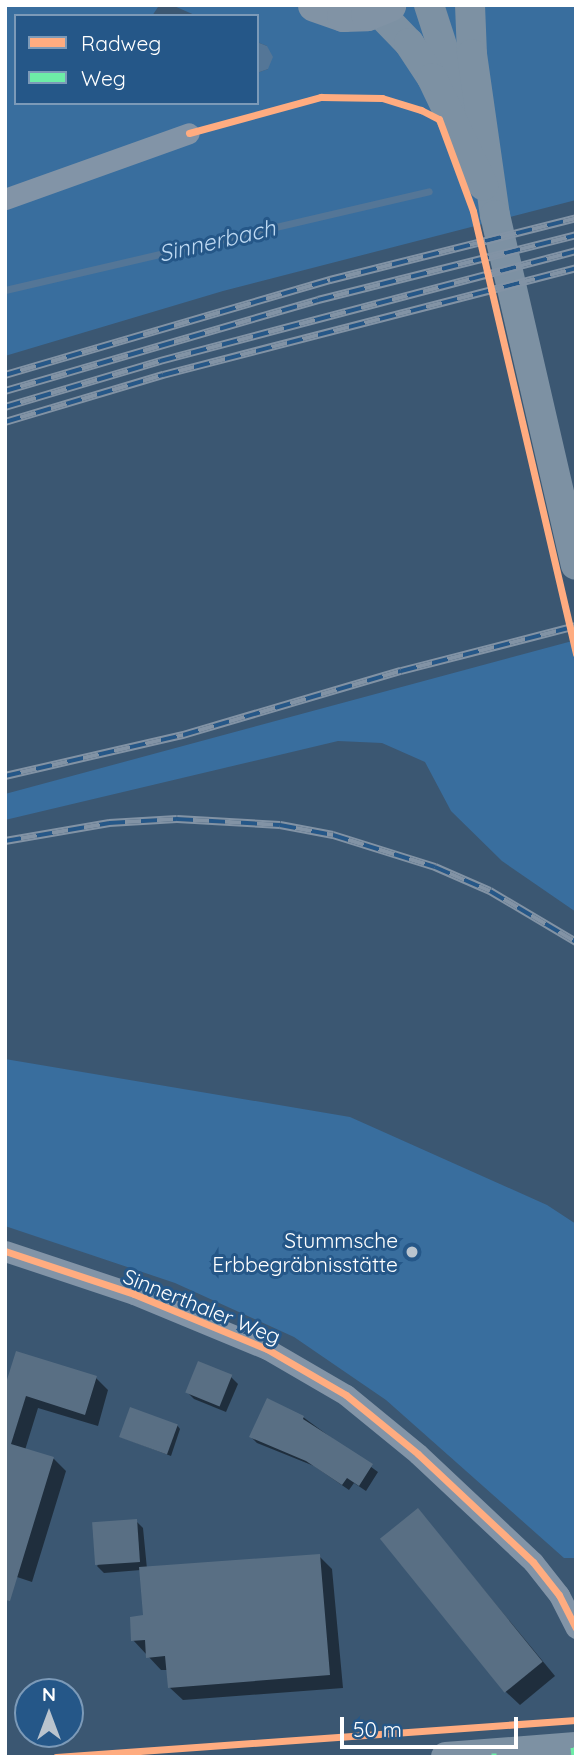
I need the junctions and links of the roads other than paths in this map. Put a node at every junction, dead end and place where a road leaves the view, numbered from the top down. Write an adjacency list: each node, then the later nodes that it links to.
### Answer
1 (314, 5): 4 (main road)
2 (429, 5): 6 (main road)
3 (470, 5): 8 (main road)
4 (384, 8): 6 (main road)
5 (189, 133): 7 (street)
6 (477, 169): 8 (main road)
7 (5, 199)
8 (495, 215): 9 (main road)
9 (576, 565)
10 (5, 1251): 11 (street, Sinnerthaler Weg)
11 (576, 1628)
12 (576, 1747): 13 (main road)
13 (446, 1757)

